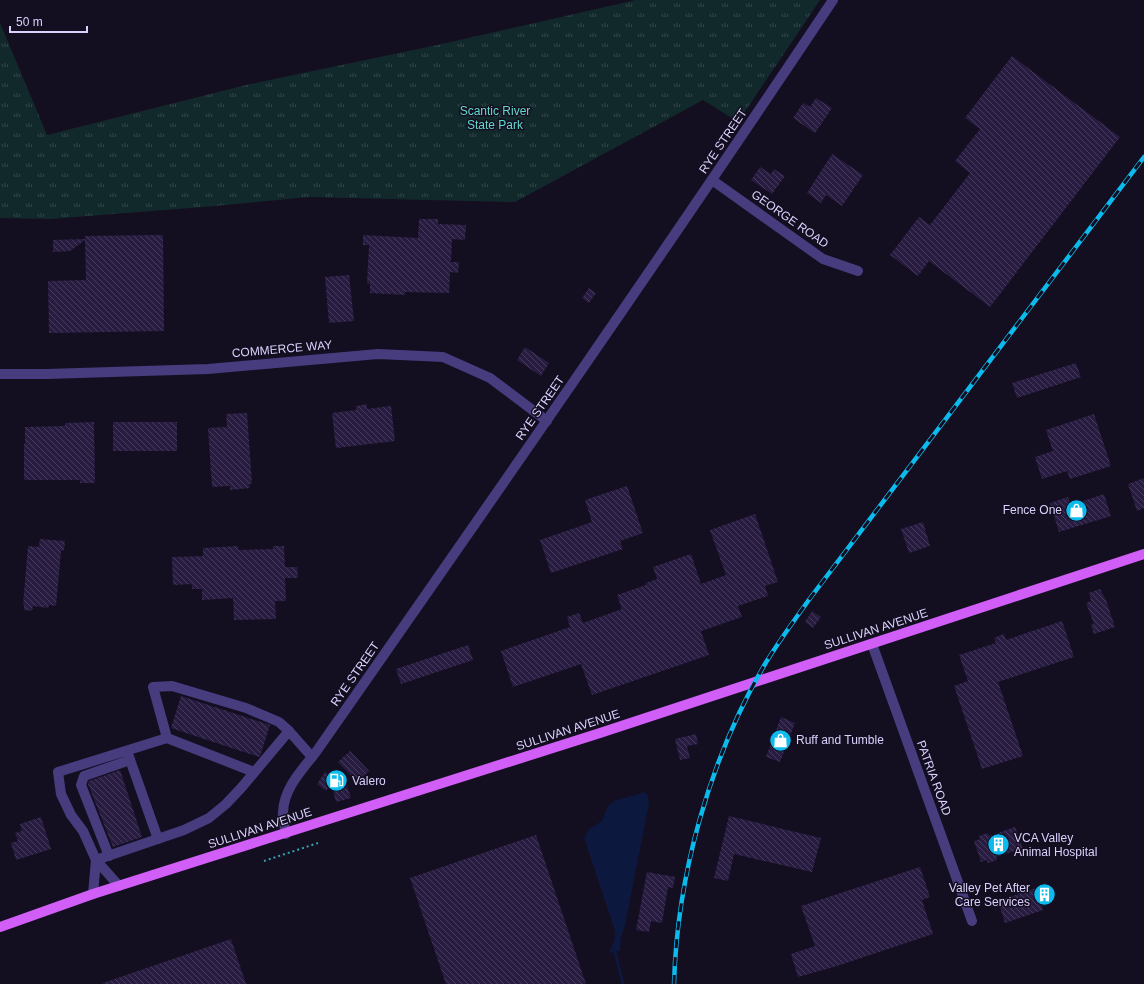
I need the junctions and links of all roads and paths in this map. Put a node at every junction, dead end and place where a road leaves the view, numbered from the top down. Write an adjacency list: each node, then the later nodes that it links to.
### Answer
1 (833, 0): 2 (street, RYE STREET)
2 (712, 180): 3 (street, GEORGE ROAD); 5 (street, RYE STREET)
3 (858, 271)
4 (0, 374): 5 (street, COMMERCE WAY)
5 (547, 421): 11 (street, RYE STREET)
6 (1144, 554): 7 (main road, SULLIVAN AVENUE)
7 (872, 644): 14 (main road, SULLIVAN AVENUE); 22 (street, PATRIA ROAD)
8 (288, 732): 9 (street); 11 (street); 13 (street)
9 (167, 738): 10 (street); 13 (street)
10 (127, 750): 12 (street); 18 (street)
11 (312, 757): 14 (street, RYE STREET)
12 (130, 760): 15 (street); 17 (street)
13 (254, 772): 15 (street)
14 (286, 834): 20 (main road, SULLIVAN AVENUE)
15 (158, 839): 17 (street)
16 (318, 843): 19 (path)
17 (109, 856): 18 (street)
18 (96, 860): 20 (street); 21 (street)
19 (264, 861)
20 (119, 886): 21 (main road, SULLIVAN AVENUE)
21 (93, 894): 23 (main road, SULLIVAN AVENUE)
22 (972, 921)
23 (0, 927)

